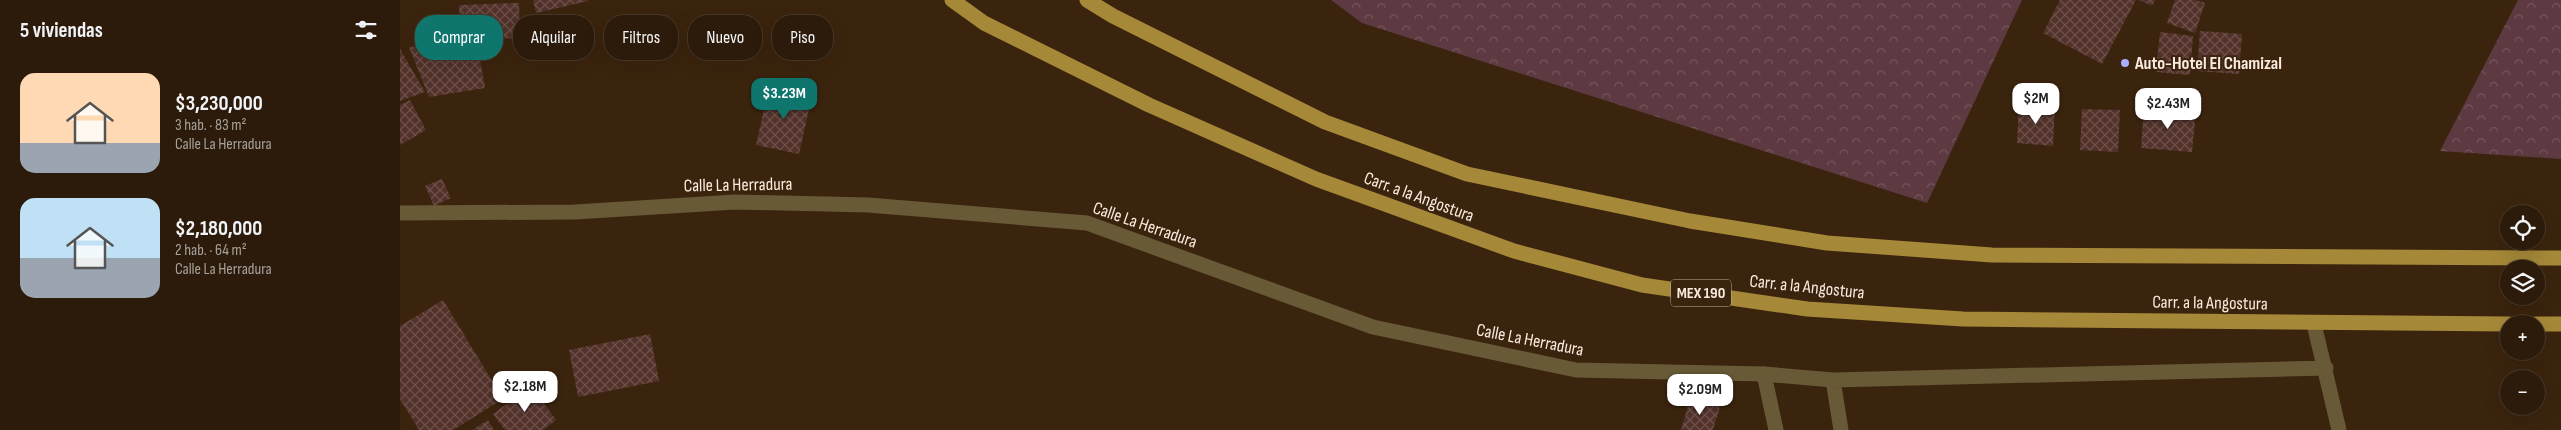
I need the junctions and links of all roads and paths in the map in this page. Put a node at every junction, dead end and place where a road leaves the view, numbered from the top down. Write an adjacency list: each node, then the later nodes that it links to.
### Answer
1 (952, 0): 5 (main road, Carr. a la Angostura / MEX 190)
2 (1087, 0): 4 (main road)
3 (400, 212): 10 (street, Calle La Herradura)
4 (2561, 258)
5 (2314, 324): 6 (main road, Carr. a la Angostura / MEX 190); 9 (street)
6 (2500, 324)
7 (2545, 324): 8 (main road)
8 (2561, 324)
9 (2326, 368): 11 (street, Calle La Herradura); 14 (street)
10 (1764, 374): 11 (street, Calle La Herradura); 12 (street)
11 (1833, 380): 13 (street)
12 (1776, 430)
13 (1841, 430)
14 (2339, 430)

